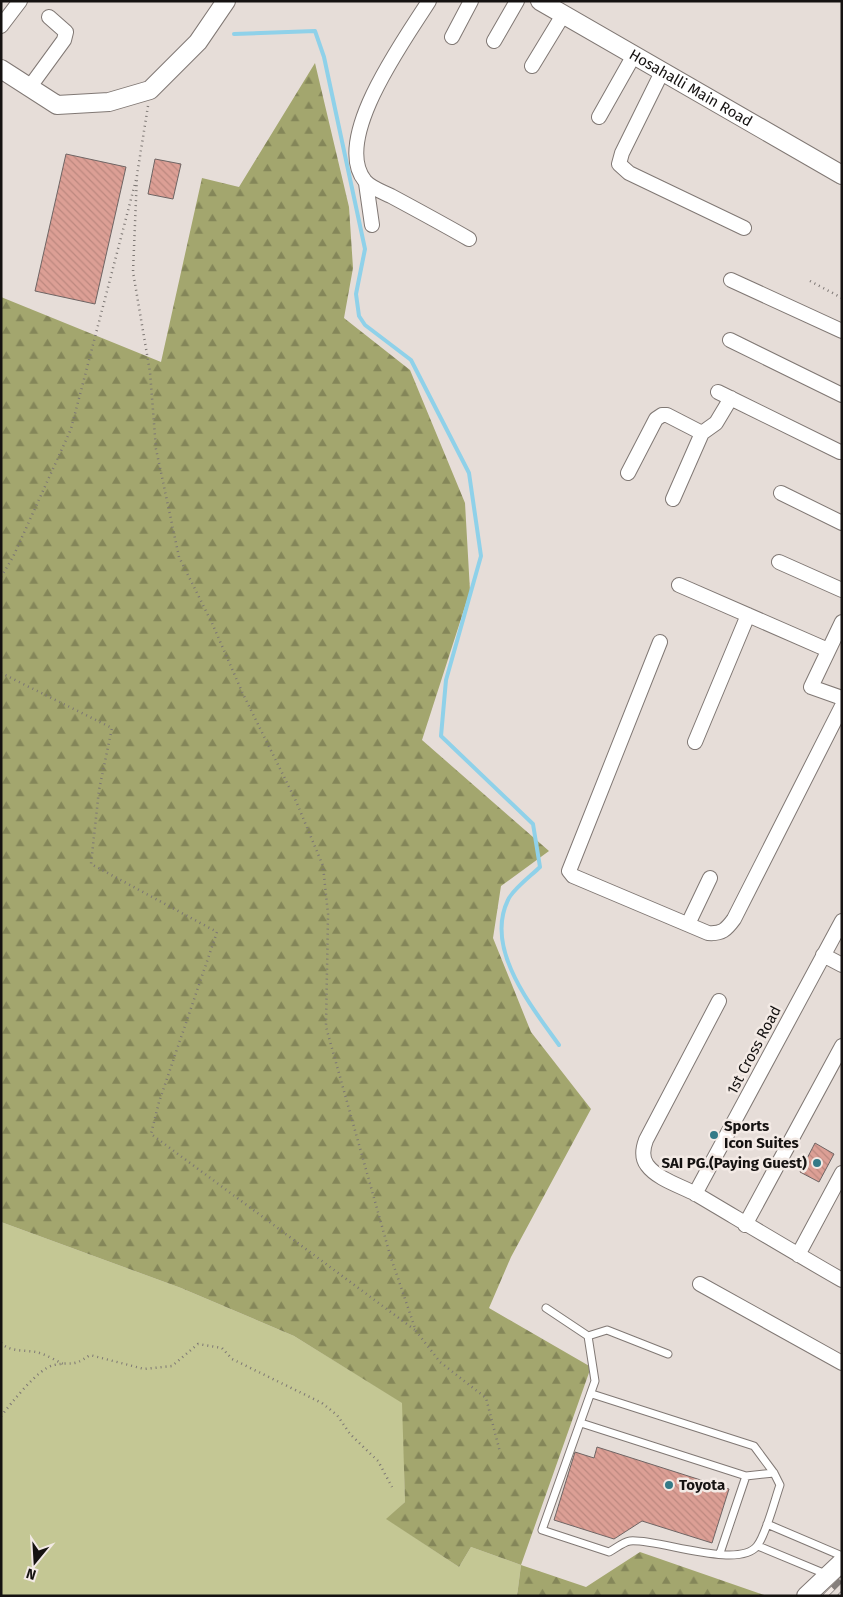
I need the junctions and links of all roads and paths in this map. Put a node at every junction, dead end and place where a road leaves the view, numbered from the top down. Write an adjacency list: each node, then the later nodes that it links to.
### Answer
1 (20, 1): 9 (street)
2 (226, 1): 17 (street)
3 (429, 1): 21 (street)
4 (472, 1): 10 (street)
5 (517, 1): 11 (street)
6 (540, 1): 7 (street, Hosahalli Main Road)
7 (563, 15): 12 (street, Hosahalli Main Road); 13 (street)
8 (49, 17): 16 (street)
9 (1, 26)
10 (452, 37)
11 (494, 41)
12 (634, 55): 15 (street, Hosahalli Main Road); 18 (street)
13 (532, 66)
14 (1, 69): 16 (street)
15 (662, 72): 19 (street, Hosahalli Main Road); 23 (street)
16 (29, 88): 17 (street)
17 (150, 90): 20 (path)
18 (599, 117)
19 (840, 170)
20 (137, 175): 40 (path); 65 (path)
21 (366, 183): 22 (street); 24 (street)
22 (372, 225)
23 (744, 228)
24 (469, 238)
25 (731, 280): 28 (street)
26 (810, 281): 27 (path)
27 (842, 298)
28 (842, 331)
29 (730, 340): 31 (street)
30 (718, 392): 32 (street)
31 (842, 395)
32 (731, 398): 33 (street); 34 (street)
33 (702, 433): 35 (street); 37 (street)
34 (841, 451)
35 (628, 473)
36 (780, 493): 38 (street)
37 (673, 499)
38 (842, 523)
39 (779, 562): 42 (street)
40 (1, 577)
41 (680, 585): 43 (street)
42 (842, 590)
43 (748, 616): 46 (street); 50 (street)
44 (842, 622): 46 (street)
45 (660, 642): 53 (street)
46 (828, 650): 48 (street)
47 (1, 672): 65 (path)
48 (842, 698)
49 (842, 706): 53 (street)
50 (695, 742)
51 (710, 878): 53 (street)
52 (842, 921): 54 (street, 1st Cross Road)
53 (688, 924)
54 (824, 955): 55 (street); 59 (street, 1st Cross Road)
55 (842, 965)
56 (719, 1001): 59 (street)
57 (842, 1046): 60 (street)
58 (842, 1173): 61 (street)
59 (695, 1194): 60 (street)
60 (745, 1225): 61 (street)
61 (798, 1255): 62 (street)
62 (842, 1280)
63 (700, 1284): 69 (street)
64 (546, 1308): 66 (lane)
65 (416, 1331): 74 (path)
66 (588, 1336): 68 (lane); 71 (lane)
67 (1, 1343): 70 (path)
68 (668, 1354)
69 (842, 1362)
70 (64, 1364): 72 (path); 77 (path)
71 (592, 1394): 73 (lane); 75 (lane)
72 (1, 1416)
73 (581, 1423): 76 (lane); 80 (lane)
74 (500, 1452)
75 (774, 1473): 76 (lane); 78 (lane)
76 (746, 1476): 80 (lane)
77 (392, 1487)
78 (767, 1524): 79 (lane); 81 (lane)
79 (758, 1546): 80 (lane); 83 (lane)
80 (720, 1553)
81 (842, 1556)
82 (842, 1562): 83 (street)
83 (828, 1575): 84 (street)
84 (806, 1596)

